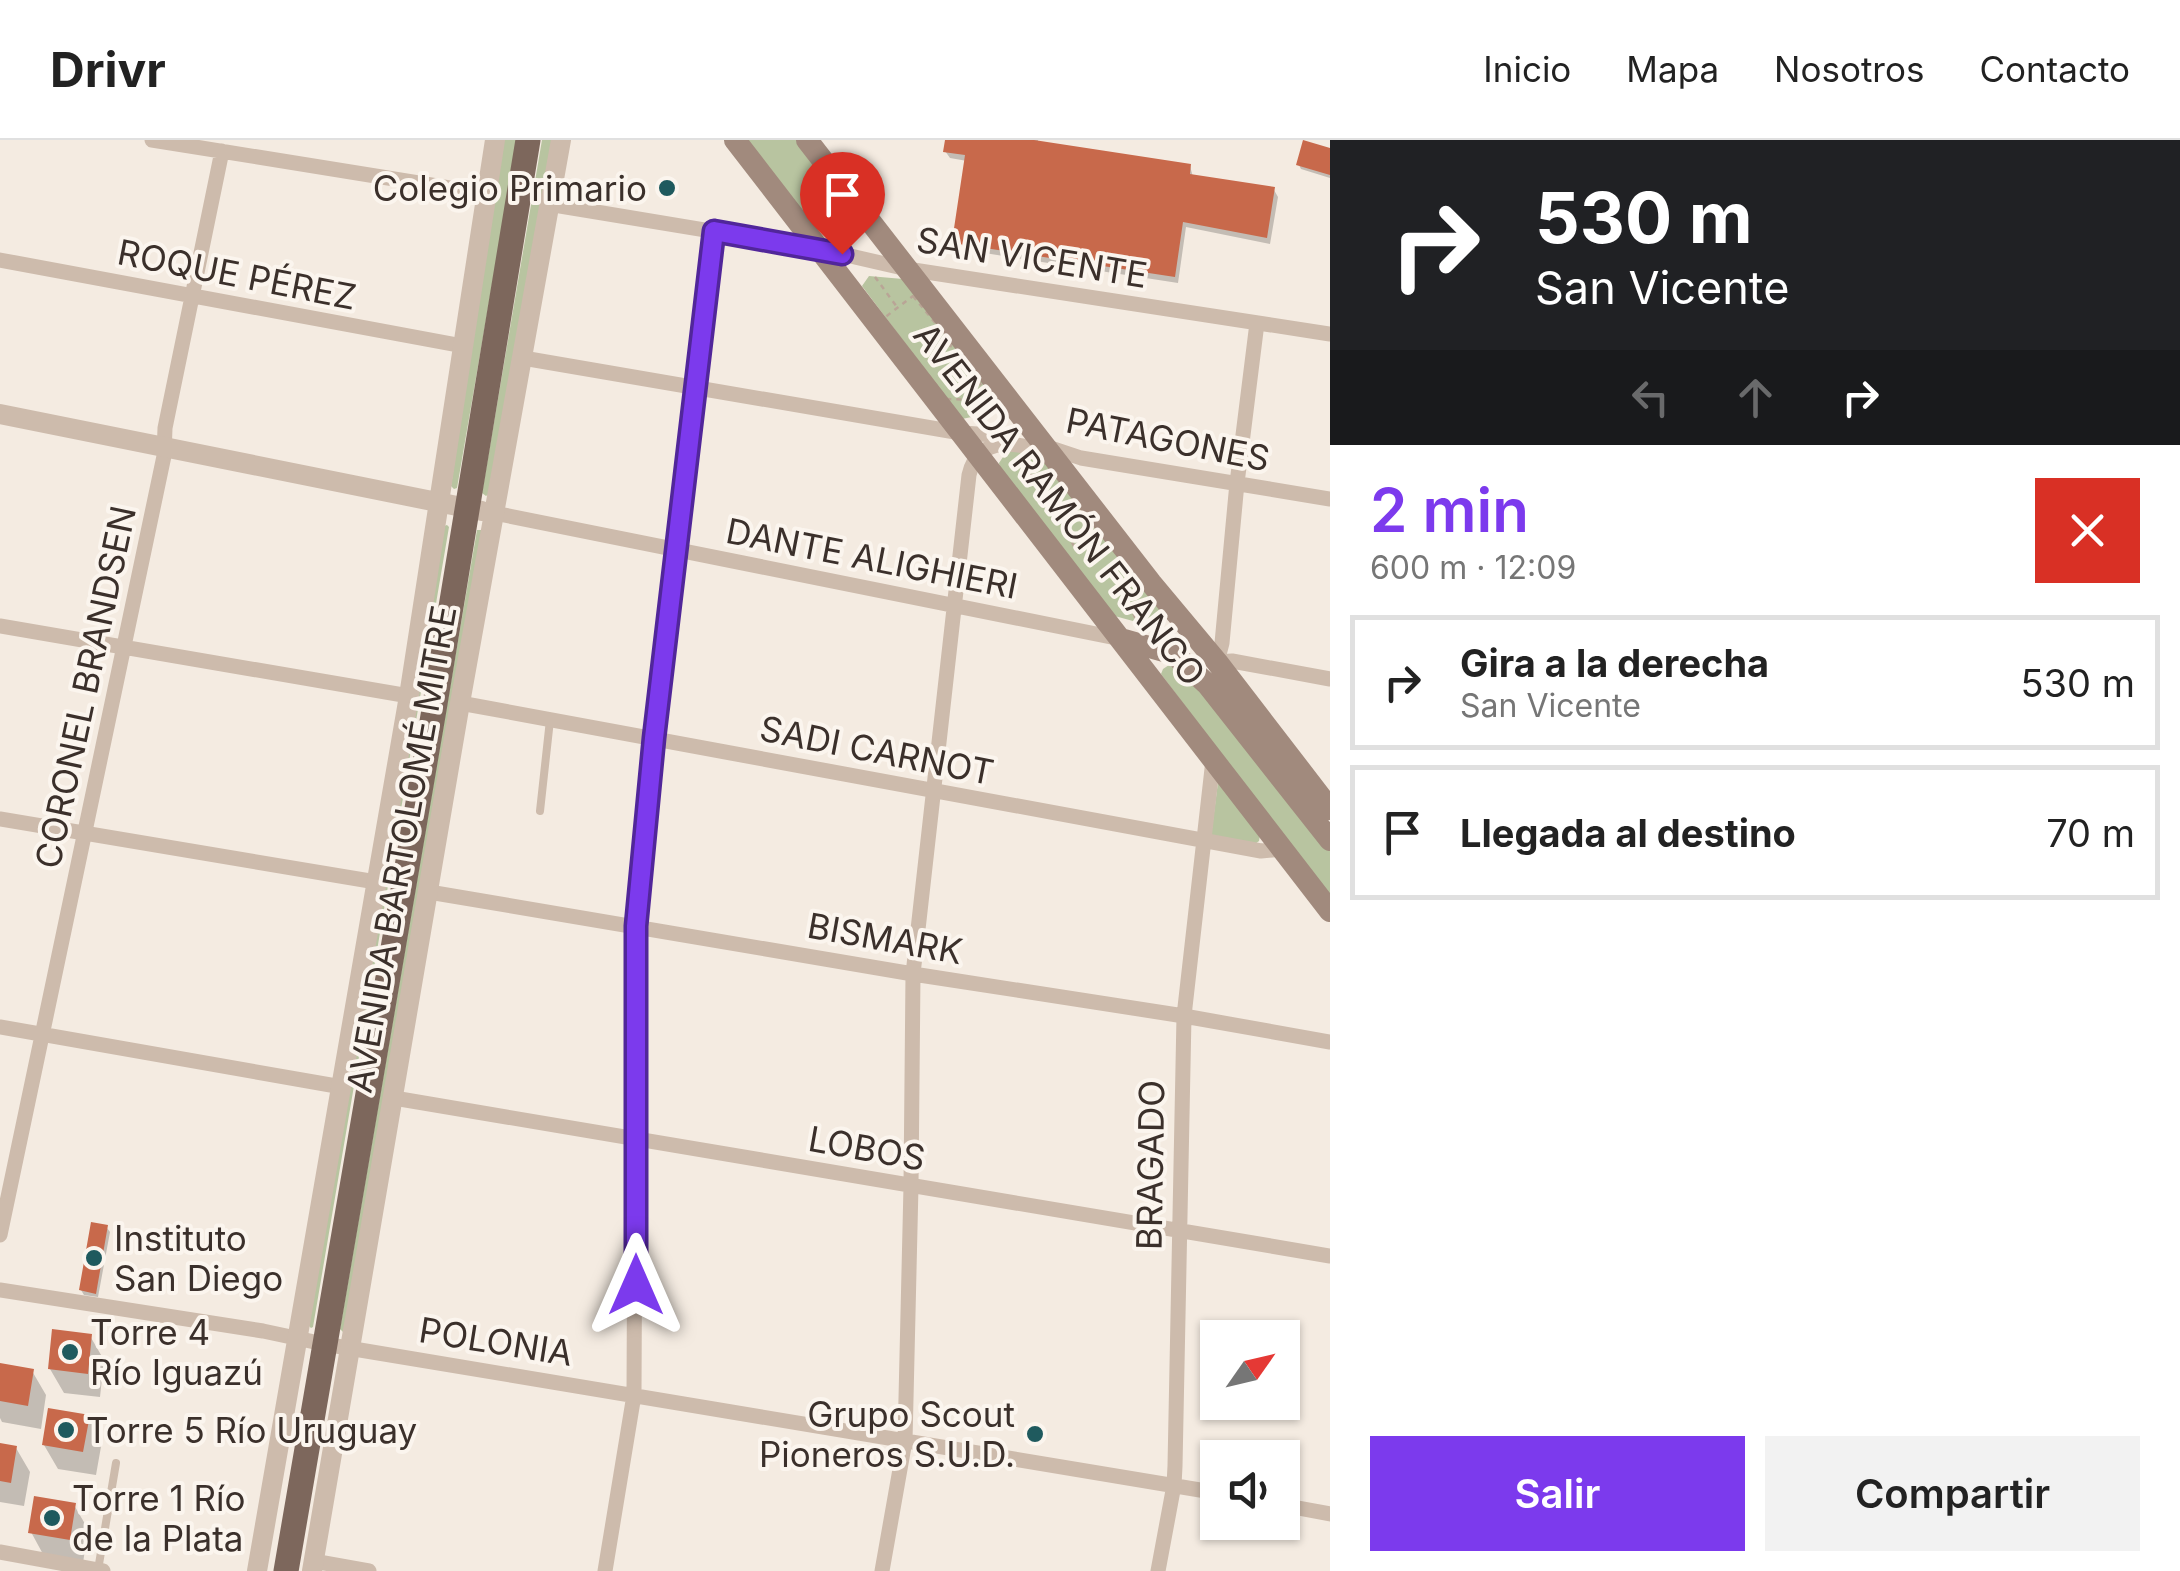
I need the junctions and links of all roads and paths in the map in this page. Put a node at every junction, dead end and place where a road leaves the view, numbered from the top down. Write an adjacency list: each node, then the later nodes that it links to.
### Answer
1 (152, 140): 7 (street)
2 (495, 140): 8 (street, AVENIDA BARTOLOMÉ MITRE)
3 (528, 140): 31 (main road, AVENIDA BARTOLOMÉ MITRE)
4 (560, 140): 9 (street, AVENIDA BARTOLOMÉ MITRE)
5 (735, 140): 12 (main road, AVENIDA RAMÓN FRANCO)
6 (807, 140): 14 (main road, AVENIDA RAMÓN FRANCO)
7 (222, 151): 8 (street); 15 (street, CORONEL BRANDSEN)
8 (488, 194): 19 (street, AVENIDA BARTOLOMÉ MITRE)
9 (548, 204): 11 (street, SAN VICENTE); 20 (street, AVENIDA BARTOLOMÉ MITRE)
10 (848, 218): 12 (path)
11 (714, 231): 12 (street, SAN VICENTE); 21 (street)
12 (823, 239): 14 (street, SAN VICENTE); 23 (main road, AVENIDA RAMÓN FRANCO)
13 (0, 260): 15 (street, ROQUE PÉREZ)
14 (906, 269): 17 (street, SAN VICENTE); 26 (main road, AVENIDA RAMÓN FRANCO)
15 (191, 296): 19 (street, ROQUE PÉREZ); 24 (street, CORONEL BRANDSEN)
16 (913, 296): 16 (path)
17 (1257, 323): 18 (street, SAN VICENTE); 28 (street)
18 (1330, 334)
19 (463, 346): 30 (street, AVENIDA BARTOLOMÉ MITRE)
20 (523, 358): 21 (street, PATAGONES); 32 (street, AVENIDA BARTOLOMÉ MITRE)
21 (696, 388): 23 (street, PATAGONES); 34 (street)
22 (0, 414): 24 (street)
23 (961, 433): 25 (main road, AVENIDA RAMÓN FRANCO); 26 (street, PATAGONES)
24 (164, 445): 30 (street); 42 (street, CORONEL BRANDSEN)
25 (977, 454): 26 (street); 38 (street); 41 (main road, AVENIDA RAMÓN FRANCO)
26 (1048, 458): 27 (path); 28 (street, PATAGONES); 37 (main road, AVENIDA RAMÓN FRANCO)
27 (1021, 482)
28 (1237, 483): 29 (street, PATAGONES); 43 (street)
29 (1330, 499)
30 (440, 502): 31 (street); 45 (street, AVENIDA BARTOLOMÉ MITRE)
31 (466, 508): 32 (street); 77 (main road, AVENIDA BARTOLOMÉ MITRE)
32 (494, 513): 34 (street, DANTE ALIGHIERI); 46 (street, AVENIDA BARTOLOMÉ MITRE)
33 (1048, 518): 35 (path)
34 (677, 550): 38 (street, DANTE ALIGHIERI); 48 (street)
35 (1078, 554)
36 (1112, 560): 39 (path)
37 (1151, 583): 43 (main road, AVENIDA RAMÓN FRANCO); 54 (main road)
38 (954, 604): 41 (street, DANTE ALIGHIERI); 50 (street)
39 (1133, 614)
40 (0, 626): 42 (street)
41 (1120, 638): 49 (main road, AVENIDA RAMÓN FRANCO); 57 (main road)
42 (125, 646): 45 (street); 55 (street, CORONEL BRANDSEN)
43 (1216, 662): 44 (street); 51 (main road, AVENIDA RAMÓN FRANCO)
44 (1330, 679)
45 (409, 696): 59 (street, AVENIDA BARTOLOMÉ MITRE)
46 (460, 703): 47 (street, SADI CARNOT); 60 (street, AVENIDA BARTOLOMÉ MITRE)
47 (550, 720): 48 (street, SADI CARNOT); 52 (lane)
48 (654, 738): 50 (street, SADI CARNOT); 62 (street)
49 (1213, 760): 56 (street, BRAGADO); 58 (main road, AVENIDA RAMÓN FRANCO)
50 (935, 792): 56 (street, SADI CARNOT); 63 (street)
51 (1330, 809)
52 (540, 811)
53 (0, 819): 55 (street)
54 (1330, 828)
55 (84, 832): 59 (street); 66 (street, CORONEL BRANDSEN)
56 (1202, 840): 58 (street, SADI CARNOT); 64 (street, BRAGADO)
57 (1330, 840)
58 (1283, 849): 61 (main road, AVENIDA RAMÓN FRANCO)
59 (376, 882): 68 (street, AVENIDA BARTOLOMÉ MITRE)
60 (429, 892): 62 (street, BISMARK); 69 (street, AVENIDA BARTOLOMÉ MITRE)
61 (1330, 911)
62 (636, 926): 63 (street, BISMARK); 70 (street)
63 (913, 974): 64 (street, BISMARK); 71 (street)
64 (1184, 1016): 67 (street, BISMARK); 72 (street, BRAGADO)
65 (0, 1027): 66 (street)
66 (41, 1034): 68 (street); 73 (street, CORONEL BRANDSEN)
67 (1330, 1042)
68 (342, 1086): 76 (street, AVENIDA BARTOLOMÉ MITRE)
69 (394, 1098): 70 (street, LOBOS); 77 (street, AVENIDA BARTOLOMÉ MITRE)
70 (636, 1139): 71 (street, LOBOS); 78 (street)
71 (911, 1186): 72 (street, LOBOS); 79 (street)
72 (1179, 1230): 74 (street, LOBOS); 81 (street, BRAGADO)
73 (0, 1235)
74 (1330, 1256)
75 (0, 1290): 76 (street, POLONIA)
76 (298, 1338): 77 (street, POLONIA); 88 (street, AVENIDA BARTOLOMÉ MITRE)
77 (337, 1346): 78 (street, POLONIA); 86 (street, AVENIDA BARTOLOMÉ MITRE); 89 (main road, AVENIDA BARTOLOMÉ MITRE)
78 (634, 1394): 79 (street, POLONIA); 91 (street)
79 (904, 1441): 81 (street, POLONIA); 92 (street)
80 (116, 1463): 87 (lane)
81 (1174, 1485): 82 (street, POLONIA); 93 (street, BRAGADO)
82 (1200, 1490)
83 (1300, 1508): 84 (street)
84 (1330, 1514)
85 (0, 1552): 87 (street)
86 (312, 1566): 90 (street)
87 (95, 1570)
88 (257, 1571)
89 (286, 1571)
90 (369, 1571)
91 (604, 1571)
92 (882, 1571)
93 (1158, 1571)

